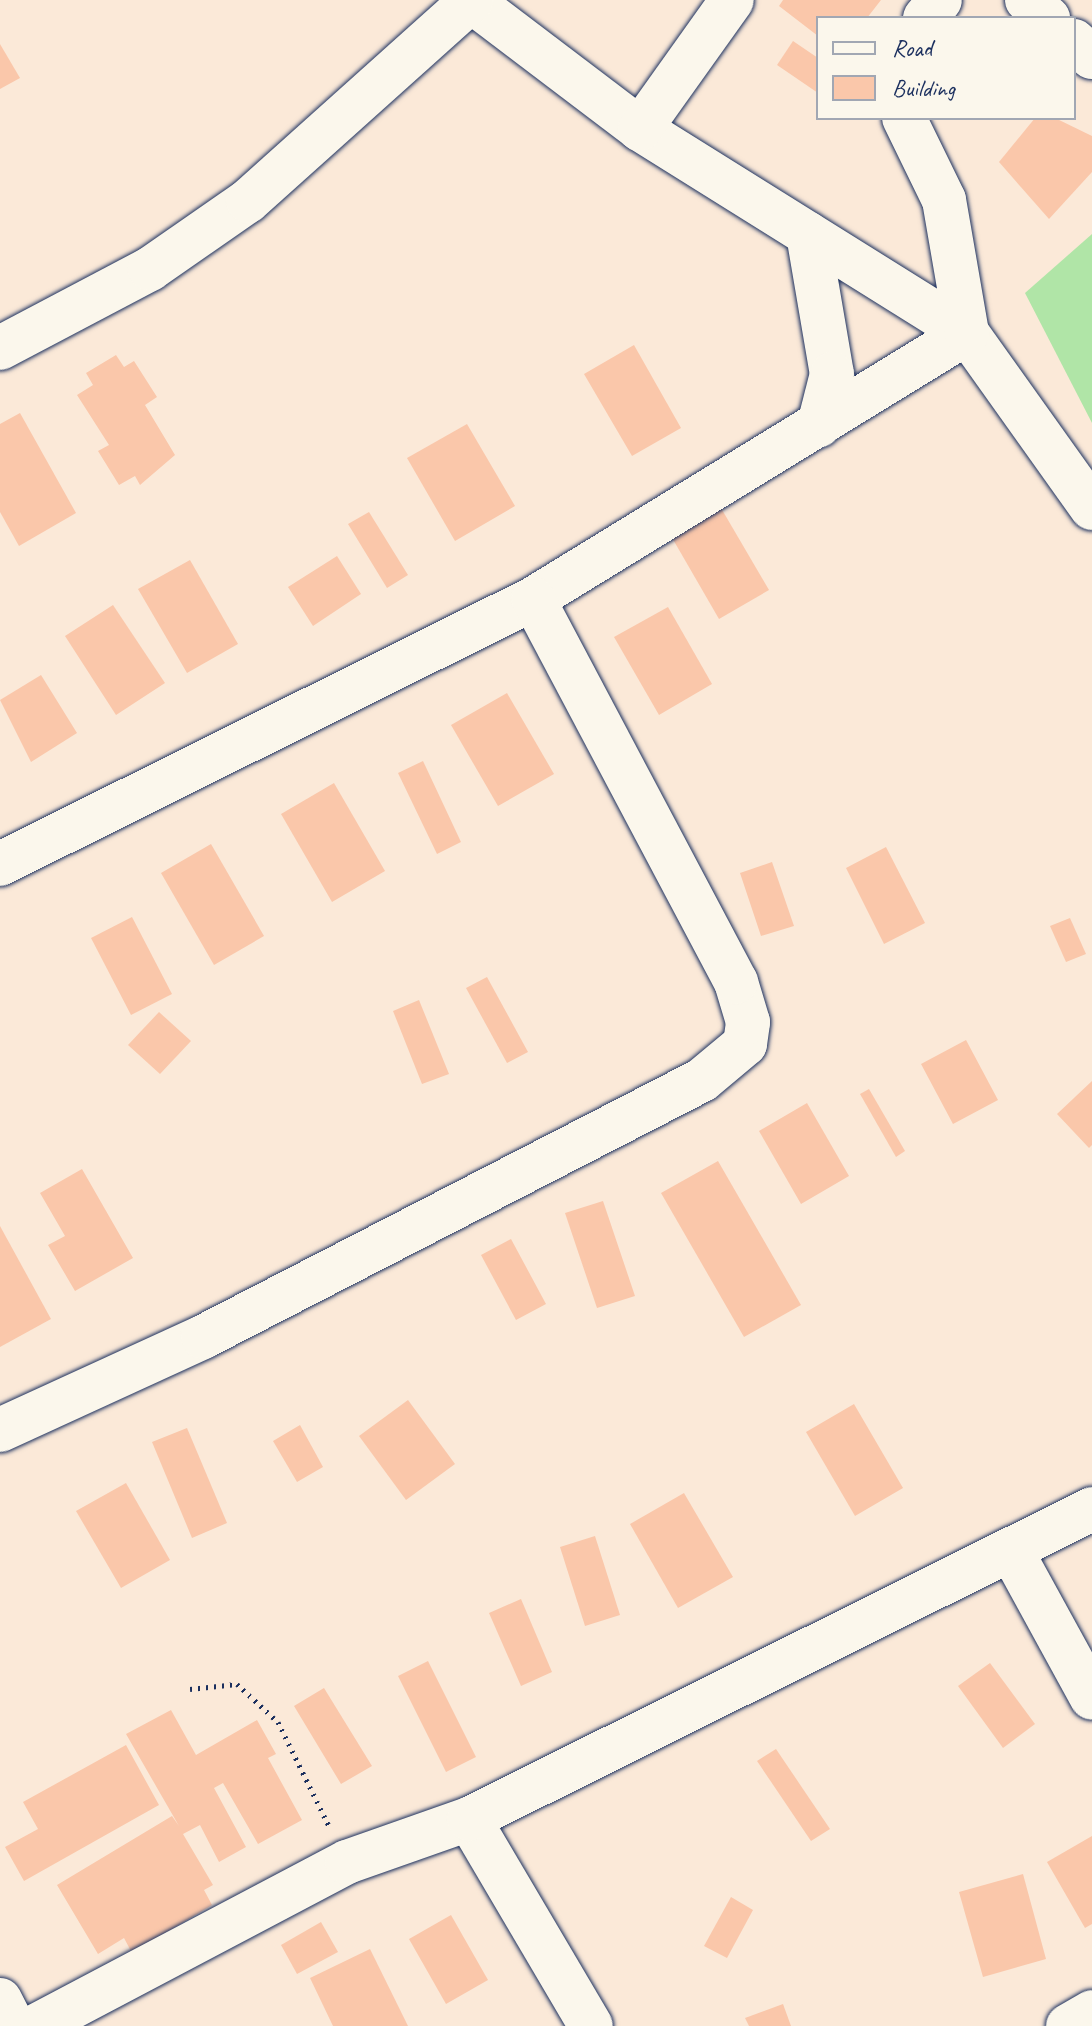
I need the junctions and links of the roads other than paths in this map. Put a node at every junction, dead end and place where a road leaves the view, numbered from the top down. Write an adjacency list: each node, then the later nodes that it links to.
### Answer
1 (732, 0): 10 (street)
2 (940, 0): 5 (street)
3 (1027, 0): 6 (street)
4 (471, 1): 10 (street); 13 (street)
5 (927, 16)
6 (1046, 16)
7 (1076, 43): 8 (street)
8 (1092, 57)
9 (905, 120): 12 (street)
10 (640, 129): 11 (street)
11 (808, 234): 12 (street); 14 (street)
12 (967, 333): 14 (street); 15 (street)
13 (0, 348)
14 (819, 425): 16 (street)
15 (1092, 508)
16 (533, 599): 17 (street); 18 (street)
17 (0, 864)
18 (0, 1430)
19 (1092, 1509): 20 (street)
20 (1012, 1552): 21 (street); 22 (street)
21 (1092, 1698)
22 (469, 1819): 26 (street); 27 (street)
23 (0, 2000): 25 (street)
24 (1092, 2012): 28 (street)
25 (13, 2026)
26 (36, 2026)
27 (591, 2026)
28 (1068, 2026)

